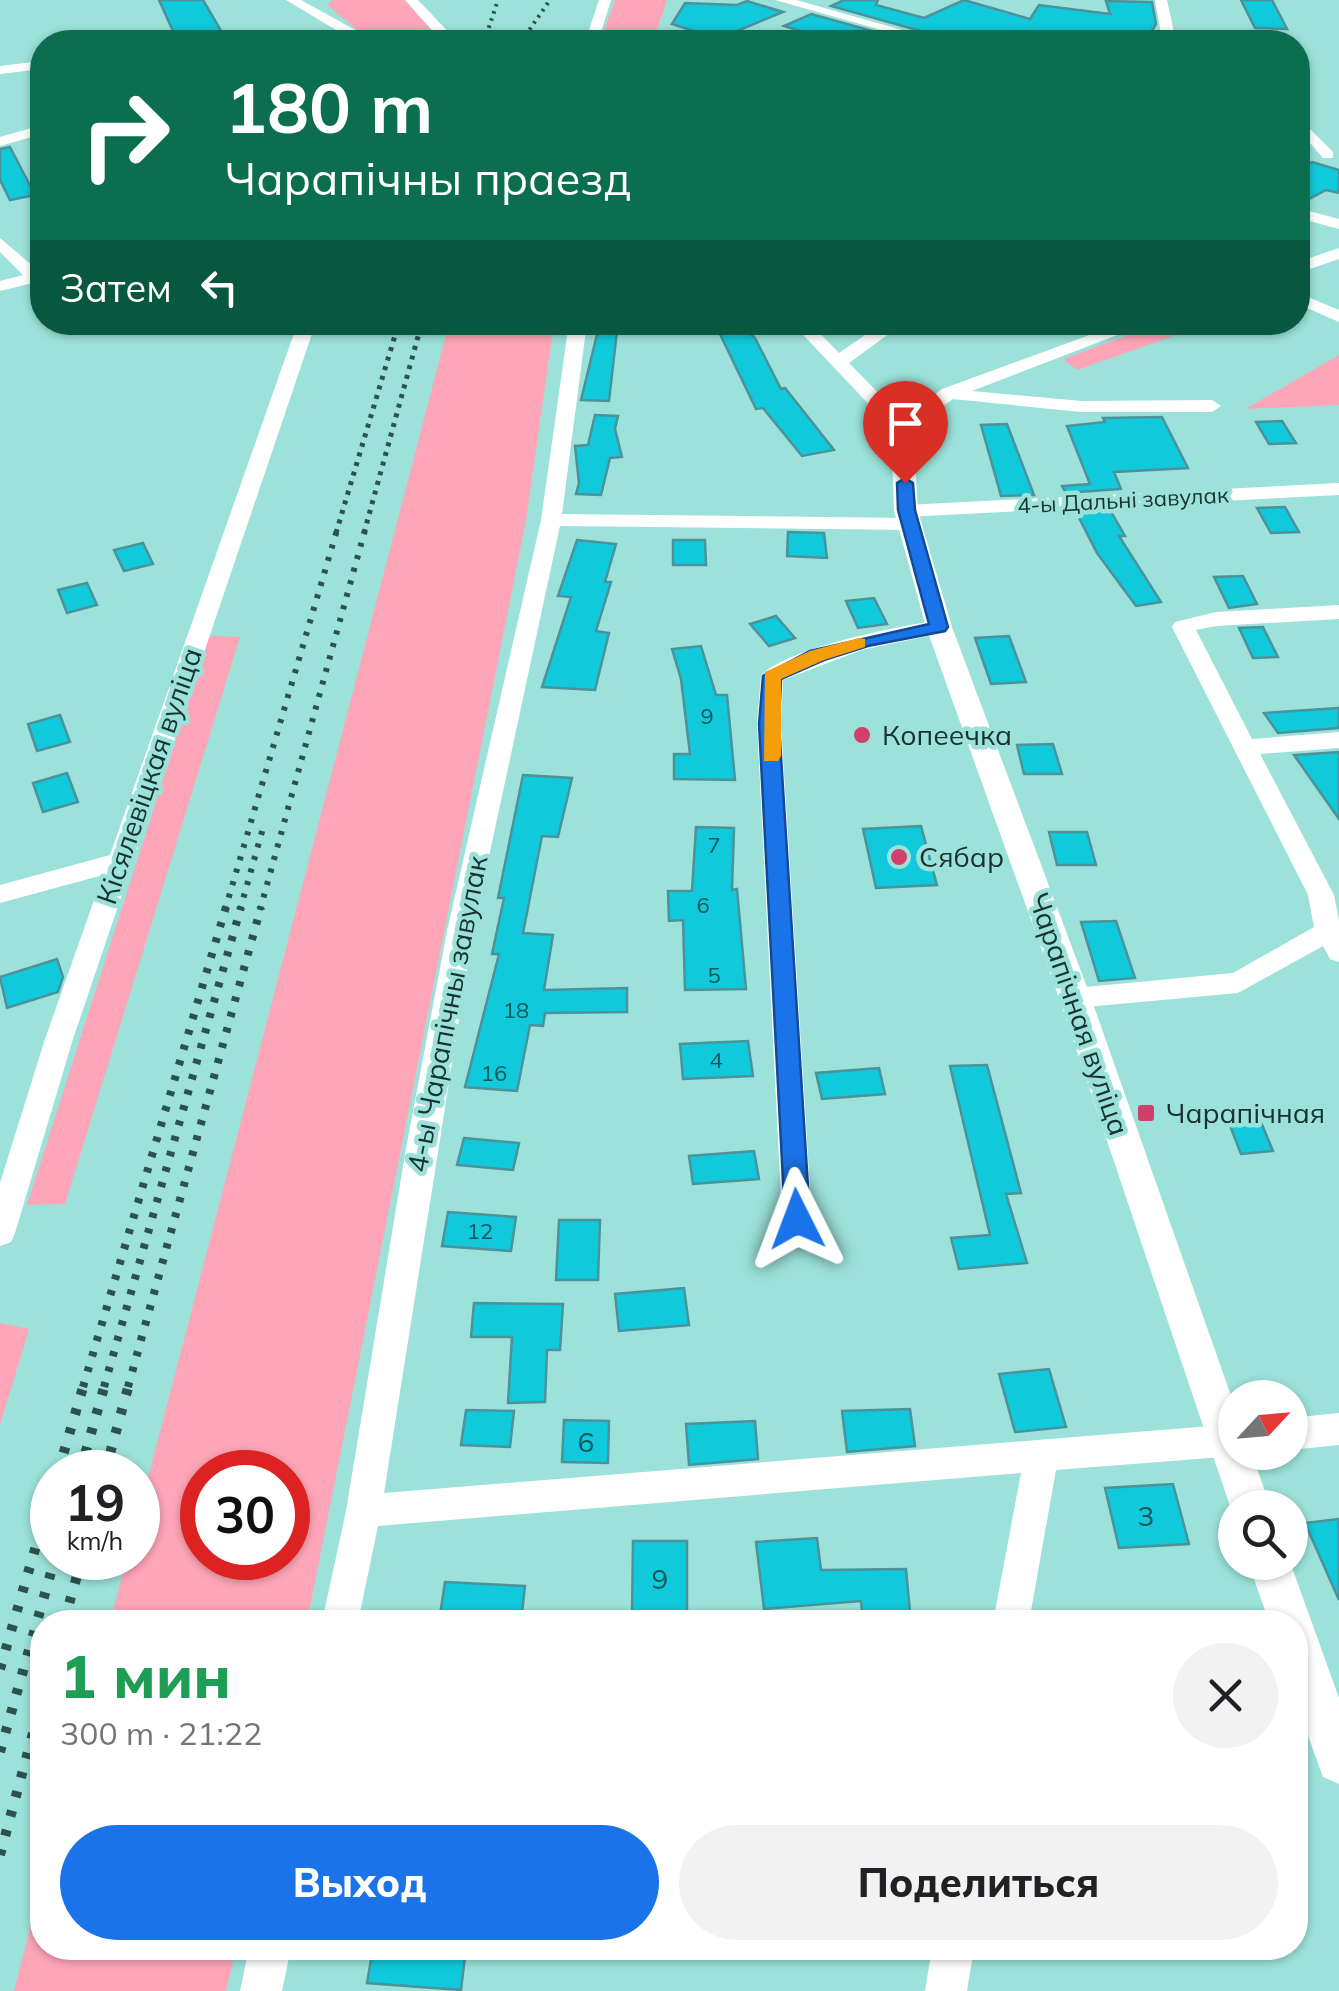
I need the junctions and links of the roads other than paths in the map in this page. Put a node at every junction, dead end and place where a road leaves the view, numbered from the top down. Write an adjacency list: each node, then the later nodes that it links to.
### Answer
1 (292, 0): 6 (street)
2 (411, 0): 7 (street)
3 (605, 0): 8 (street)
4 (781, 0): 9 (street)
5 (1161, 0): 10 (street)
6 (344, 30)
7 (440, 30)
8 (595, 30)
9 (893, 30)
10 (1167, 30)
11 (30, 67): 12 (street)
12 (23, 68): 13 (street); 14 (street)
13 (0, 70)
14 (30, 73)
15 (30, 133): 17 (street)
16 (1310, 133): 19 (street)
17 (0, 142)
18 (1310, 150): 19 (street)
19 (1334, 157)
20 (1310, 216): 21 (street)
21 (1339, 224)
22 (0, 243): 25 (street)
23 (1339, 253): 24 (street)
24 (1310, 264)
25 (30, 272)
26 (30, 278): 27 (street)
27 (0, 286)
28 (1310, 304): 29 (street)
29 (1339, 318)
30 (302, 335): 46 (street, Кісялевіцкая вуліца)
31 (576, 335): 41 (street, 4-ы Чарапічны завулак)
32 (811, 335): 35 (street)
33 (877, 335): 35 (street)
34 (1107, 335): 36 (street)
35 (836, 362): 38 (street)
36 (949, 393): 37 (street); 38 (street)
37 (1212, 406)
38 (902, 428): 40 (street, Чарапічная вуліца)
39 (1339, 489): 40 (street, 4-ы Дальні завулак)
40 (908, 517): 41 (street); 43 (street, Чарапічная вуліца)
41 (551, 520): 58 (street, 4-ы Чарапічны завулак)
42 (1339, 612): 45 (street)
43 (939, 627): 50 (street, Чарапічная вуліца); 51 (street)
44 (1339, 740): 45 (street)
45 (1246, 747): 48 (street)
46 (120, 861): 47 (street); 52 (street, Кісялевіцкая вуліца)
47 (0, 894)
48 (1330, 894): 49 (street)
49 (1333, 942): 50 (street)
50 (1074, 998): 53 (street, Чарапічная вуліца)
51 (797, 1219)
52 (0, 1232)
53 (1218, 1406)
54 (1339, 1430): 55 (street)
55 (1308, 1433)
56 (1218, 1441): 57 (street)
57 (1041, 1458): 58 (street); 61 (street)
58 (364, 1512): 60 (street, 4-ы Чарапічны завулак)
59 (1275, 1580): 62 (street)
60 (343, 1610)
61 (1014, 1610)
62 (1286, 1610)
63 (1308, 1673): 64 (street)
64 (1339, 1761)
65 (267, 1960): 67 (street)
66 (951, 1960): 68 (street)
67 (261, 1991)
68 (946, 1991)

